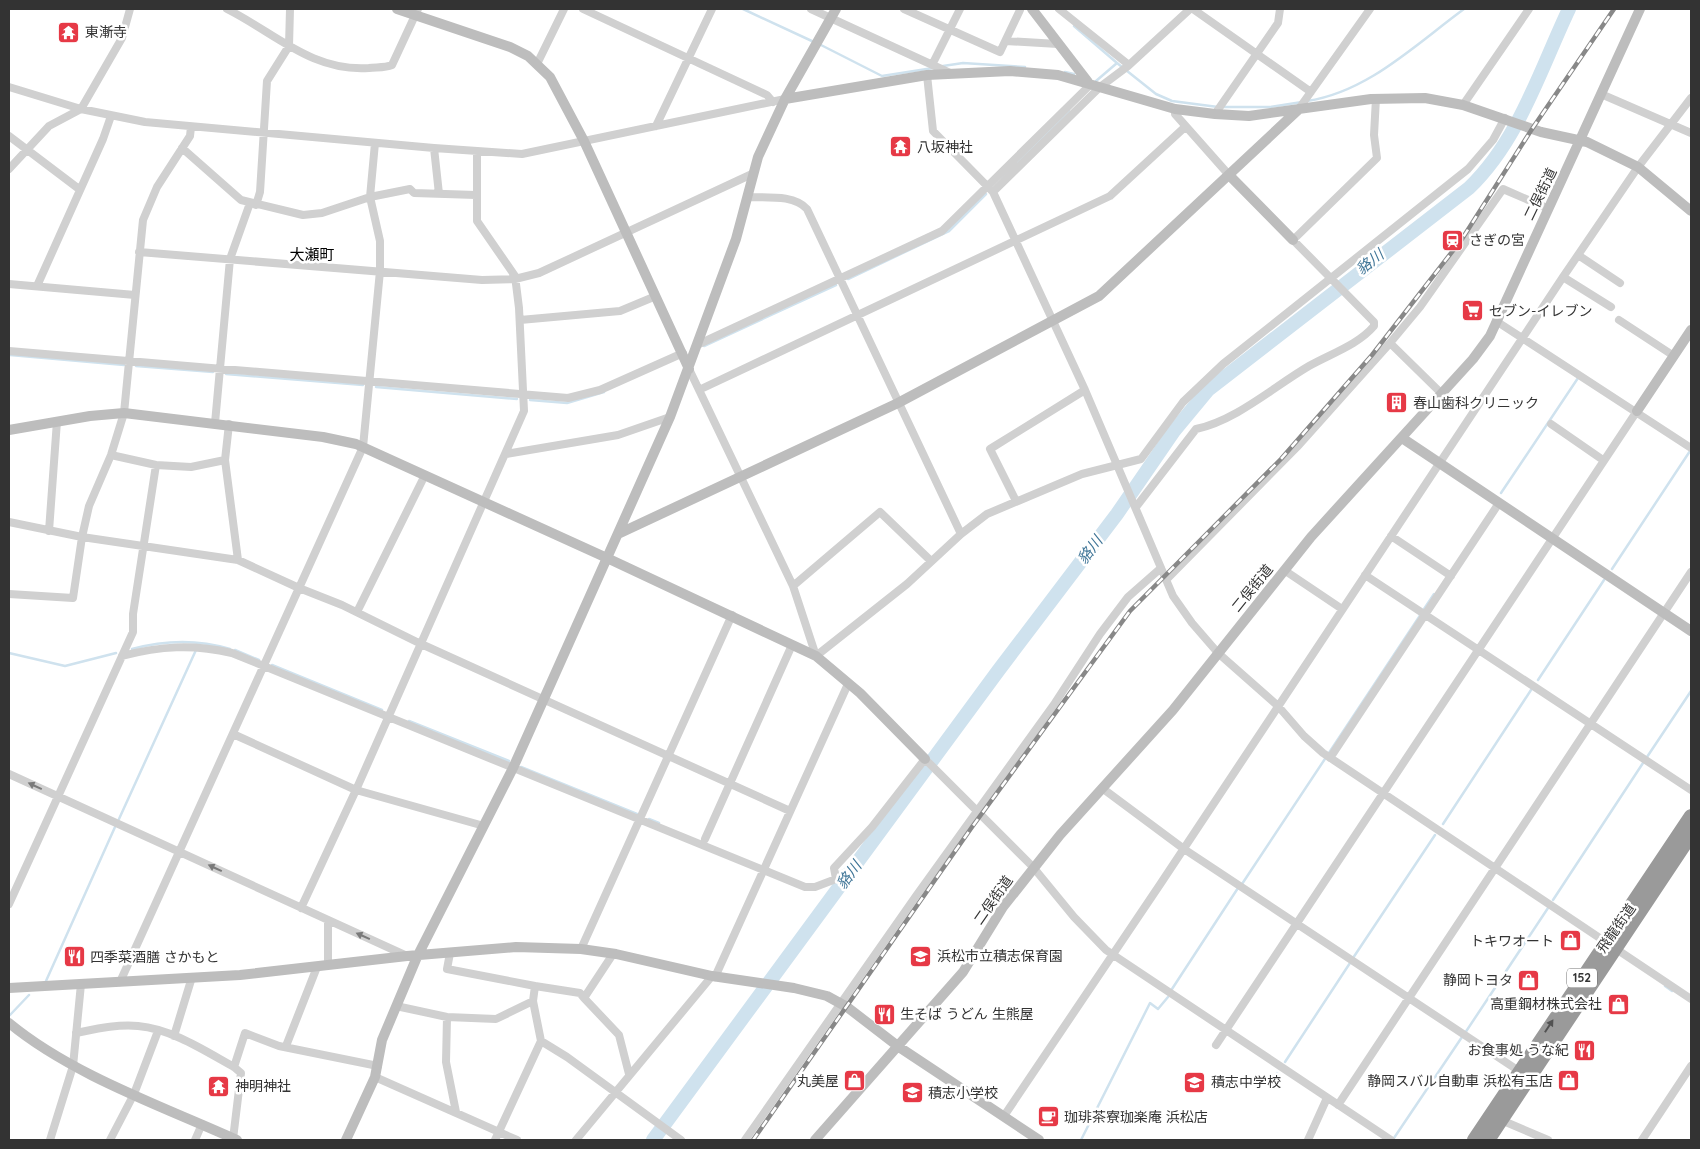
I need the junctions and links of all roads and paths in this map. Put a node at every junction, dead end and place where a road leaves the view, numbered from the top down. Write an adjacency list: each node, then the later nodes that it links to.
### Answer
1 (130, 9): 42 (street)
2 (227, 9): 26 (street)
3 (290, 9): 26 (street)
4 (397, 9): 19 (street)
5 (564, 9): 29 (street)
6 (582, 9): 28 (street)
7 (712, 9): 28 (street)
8 (811, 9): 21 (street)
9 (904, 9): 23 (street)
10 (960, 9): 23 (street)
11 (1020, 9): 20 (street); 24 (street)
12 (1059, 9): 22 (street)
13 (1075, 9): 22 (street)
14 (1280, 9): 27 (street)
15 (1370, 9): 34 (street)
16 (1529, 9): 40 (street)
17 (1640, 9): 35 (street, 二俣街道)
18 (1186, 10): 27 (street); 30 (street)
19 (416, 12): 26 (street); 29 (street)
20 (1034, 12): 25 (street)
21 (834, 13): 31 (street); 38 (street)
22 (1069, 17): 30 (street)
23 (950, 30): 24 (street); 31 (street)
24 (1006, 41): 25 (street)
25 (1058, 44): 32 (street)
26 (289, 46): 51 (street)
27 (1256, 54): 34 (street); 44 (street)
28 (688, 58): 39 (street); 48 (street)
29 (537, 64): 54 (street)
30 (1128, 66): 32 (street)
31 (930, 68): 32 (street); 38 (street); 66 (street)
32 (1093, 84): 43 (street); 66 (street)
33 (9, 87): 42 (street)
34 (1310, 94): 41 (street)
35 (1601, 94): 47 (street); 55 (street, 二俣街道)
36 (1376, 98): 40 (street); 41 (street); 75 (street)
37 (1691, 98): 47 (street)
38 (785, 99): 39 (street); 63 (street)
39 (773, 102): 48 (street)
40 (1463, 105): 46 (street)
41 (1300, 108): 44 (street); 64 (street)
42 (82, 109): 45 (street); 59 (street)
43 (1174, 109): 44 (street); 50 (street)
44 (1219, 109)
45 (110, 116): 49 (street); 65 (street)
46 (1508, 119): 55 (street); 84 (street)
47 (1670, 123): 52 (street); 61 (street)
48 (656, 126): 54 (street)
49 (191, 127): 51 (street); 57 (street)
50 (1185, 127): 64 (street); 76 (street)
51 (263, 133): 56 (street); 71 (street)
52 (1691, 133)
53 (9, 136): 59 (street)
54 (584, 141): 60 (street); 74 (street)
55 (1581, 141): 61 (street); 72 (street, 二俣街道)
56 (375, 143): 58 (street); 69 (street)
57 (182, 148): 71 (street); 77 (street)
58 (434, 148): 60 (street); 67 (street)
59 (27, 150): 62 (street); 65 (street)
60 (477, 151): 68 (street)
61 (1638, 167): 73 (street); 78 (street)
62 (9, 169)
63 (752, 174): 70 (street); 74 (street)
64 (1229, 175): 75 (street); 94 (street)
65 (79, 189): 87 (street)
66 (991, 190): 76 (street); 83 (street)
67 (439, 194): 68 (street); 69 (street)
68 (476, 196): 82 (street)
69 (370, 197): 71 (street); 80 (street)
70 (747, 197): 83 (street); 98 (street)
71 (253, 204): 79 (street)
72 (1549, 210): 95 (street, 二俣街道); 99 (street)
73 (1691, 211)
74 (627, 233): 82 (street); 89 (street)
75 (1293, 240): 84 (street)
76 (1016, 241): 91 (street); 94 (street)
77 (139, 252): 79 (street); 88 (street)
78 (1578, 255): 81 (street); 85 (street)
79 (230, 259): 80 (street); 105 (street)
80 (380, 271): 82 (street); 106 (street)
81 (1563, 277): 90 (street); 97 (street)
82 (515, 279): 92 (street)
83 (841, 279): 91 (street); 98 (street)
84 (1334, 281): 127 (street); 135 (street)
85 (1620, 282)
86 (9, 284): 87 (street)
87 (37, 286): 88 (street)
88 (135, 295): 103 (street)
89 (656, 296): 92 (street); 101 (street)
90 (1611, 307)
91 (857, 316): 107 (street); 111 (street)
92 (520, 320): 110 (street)
93 (1619, 320): 102 (street)
94 (1054, 321): 108 (street); 111 (street)
95 (1496, 321): 97 (street); 109 (street, 二俣街道)
96 (1691, 330): 102 (street)
97 (1524, 337): 112 (street); 128 (street)
98 (699, 344): 104 (street)
99 (1390, 344): 109 (street); 152 (street)
100 (9, 351): 103 (street)
101 (682, 353): 104 (street); 110 (street)
102 (1674, 356): 112 (street)
103 (130, 363): 105 (street); 113 (street)
104 (690, 369): 107 (street); 114 (street)
105 (219, 370): 106 (street); 116 (street)
106 (370, 383): 110 (street); 121 (street)
107 (701, 389): 131 (street)
108 (1085, 390): 127 (street); 132 (street)
109 (1442, 394): 120 (street, 二俣街道)
110 (523, 395): 123 (street)
111 (898, 403): 131 (street); 139 (street)
112 (1637, 411): 122 (street); 126 (street)
113 (124, 413): 115 (street); 116 (street); 124 (street)
114 (670, 417): 123 (street); 138 (street)
115 (57, 421): 119 (street); 137 (street)
116 (216, 423): 117 (street)
117 (229, 424): 121 (street); 125 (street)
118 (1551, 424): 126 (street)
119 (9, 430)
120 (1402, 438): 128 (street); 148 (street, 二俣街道)
121 (363, 447): 130 (street); 154 (street)
122 (1691, 448)
123 (506, 454): 133 (street)
124 (111, 455): 129 (street); 141 (street)
125 (225, 460): 129 (street); 145 (street)
126 (1603, 460): 142 (street)
127 (1117, 464): 132 (street); 135 (street)
128 (1439, 464): 134 (street); 140 (street)
129 (156, 465): 143 (street)
130 (424, 475): 133 (street); 157 (street)
131 (742, 478): 138 (street); 153 (street)
132 (1016, 501): 139 (street)
133 (484, 502): 144 (street); 162 (street)
134 (1499, 503): 142 (street); 150 (street)
135 (1136, 507): 147 (street)
136 (9, 522): 137 (street)
137 (49, 531): 141 (street)
138 (618, 534): 144 (street)
139 (961, 534): 146 (street)
140 (1391, 536): 150 (street); 151 (street)
141 (82, 537): 143 (street); 155 (street)
142 (1552, 538): 158 (street); 164 (street)
143 (143, 546): 145 (street); 166 (street)
144 (607, 558): 160 (street); 170 (street)
145 (238, 560): 154 (street)
146 (932, 561): 153 (street); 167 (street)
147 (1161, 568): 152 (street); 187 (street)
148 (1284, 570): 156 (street); 165 (street, 二俣街道)
149 (1691, 572): 158 (street)
150 (1449, 574): 159 (street)
151 (1365, 575): 156 (street); 159 (street)
152 (1167, 579): 165 (street)
153 (793, 586): 167 (street)
154 (299, 588): 157 (street); 168 (street)
155 (9, 594)
156 (1342, 609): 171 (street)
157 (357, 612): 162 (street)
158 (1665, 613): 161 (street); 173 (street)
159 (1426, 614): 164 (street); 176 (street)
160 (732, 615): 163 (street); 175 (street)
161 (1691, 631)
162 (419, 643): 170 (street); 172 (street)
163 (792, 644): 167 (street); 180 (street)
164 (1479, 649): 173 (street); 184 (street)
165 (1218, 653): 171 (street); 181 (street, 二俣街道)
166 (122, 656): 168 (street); 185 (street)
167 (816, 656): 169 (street)
168 (264, 666): 172 (street); 174 (street)
169 (848, 684): 177 (street); 186 (street)
170 (543, 699): 175 (street); 178 (street)
171 (1278, 706): 176 (street); 193 (street)
172 (388, 716): 178 (street); 182 (street)
173 (1591, 724): 183 (street); 196 (street)
174 (233, 734): 182 (street); 194 (street)
175 (668, 756): 180 (street); 189 (street)
176 (1328, 756): 184 (street)
177 (925, 759): 187 (street); 197 (street)
178 (513, 768): 189 (street); 190 (street)
179 (9, 774): 185 (street, one-way to 179)
180 (729, 784): 186 (street); 192 (street)
181 (1102, 788): 193 (street); 195 (street, 二俣街道)
182 (356, 790): 190 (street); 199 (street)
183 (1691, 790)
184 (1383, 793): 196 (street); 201 (street)
185 (58, 796): 194 (street); 198 (street)
186 (790, 811): 197 (street)
187 (978, 811): 195 (street); 220 (street)
188 (1691, 816): 202 (highway, 飛龍街道 / 152)
189 (640, 820): 197 (street); 203 (street)
190 (484, 826): 206 (street)
191 (1691, 835): 202 (highway, 飛龍街道 / 152)
192 (704, 838)
193 (1184, 849): 201 (street); 207 (street)
194 (181, 852): 199 (street, one-way to 194); 212 (street)
195 (1034, 867): 207 (street); 231 (street, 二俣街道)
196 (1497, 867): 202 (street); 217 (street)
197 (763, 870): 210 (street)
198 (9, 904)
199 (301, 908): 200 (street)
200 (328, 920): 206 (street, one-way to 200); 208 (street)
201 (1296, 923): 217 (street); 225 (street)
202 (1612, 945): 218 (street); 236 (highway, 飛龍街道 / 152, one-way to 202); 245 (highway, 飛龍街道 / 152)
203 (581, 949): 204 (street); 205 (street)
204 (450, 953): 206 (street); 214 (street)
205 (613, 954): 210 (street); 216 (street)
206 (412, 956): 208 (street); 221 (street)
207 (1113, 956): 225 (street); 244 (street)
208 (328, 966): 209 (street)
209 (317, 967): 211 (street); 229 (street)
210 (713, 976): 220 (street); 237 (street)
211 (192, 978): 212 (street); 227 (street)
212 (120, 982): 213 (street)
213 (81, 984): 215 (street); 226 (street)
214 (535, 986): 216 (street); 219 (street)
215 (9, 988)
216 (584, 998): 237 (street)
217 (1410, 998): 236 (street); 242 (street)
218 (1691, 999)
219 (533, 1001): 222 (street); 228 (street)
220 (841, 1004): 231 (street); 257 (street)
221 (396, 1006): 222 (street); 233 (street)
222 (447, 1017): 243 (street)
223 (9, 1023): 232 (street)
224 (158, 1031): 226 (street); 227 (street); 240 (street)
225 (1226, 1032): 230 (street); 241 (street)
226 (76, 1033): 232 (street)
227 (174, 1036): 235 (street)
228 (541, 1041): 239 (street); 247 (street)
229 (286, 1046): 233 (street); 235 (street)
230 (1216, 1046)
231 (899, 1047): 244 (street); 258 (street, 二俣街道)
232 (72, 1066): 240 (street); 249 (street)
233 (378, 1066): 238 (street)
234 (1691, 1066): 265 (street)
235 (234, 1067): 248 (street)
236 (1519, 1071): 262 (highway, 飛龍街道 / 152)
237 (629, 1074): 239 (street)
238 (376, 1077): 243 (street); 252 (street)
239 (615, 1092): 255 (street); 256 (street)
240 (134, 1094): 246 (street); 250 (street)
241 (1328, 1098): 242 (street); 260 (street)
242 (1338, 1105): 261 (street)
243 (456, 1112): 247 (street)
244 (1004, 1116): 259 (street)
245 (1501, 1120): 263 (highway, 飛龍街道 / 152); 264 (street)
246 (202, 1124): 248 (street); 251 (street)
247 (499, 1132): 253 (street); 254 (street)
248 (235, 1139)
249 (50, 1140)
250 (110, 1140)
251 (195, 1140)
252 (346, 1140)
253 (495, 1140)
254 (517, 1140)
255 (576, 1140)
256 (681, 1140)
257 (745, 1140)
258 (814, 1140)
259 (1039, 1140)
260 (1308, 1140)
261 (1392, 1140)
262 (1474, 1140)
263 (1488, 1140)
264 (1548, 1140)
265 (1642, 1140)

